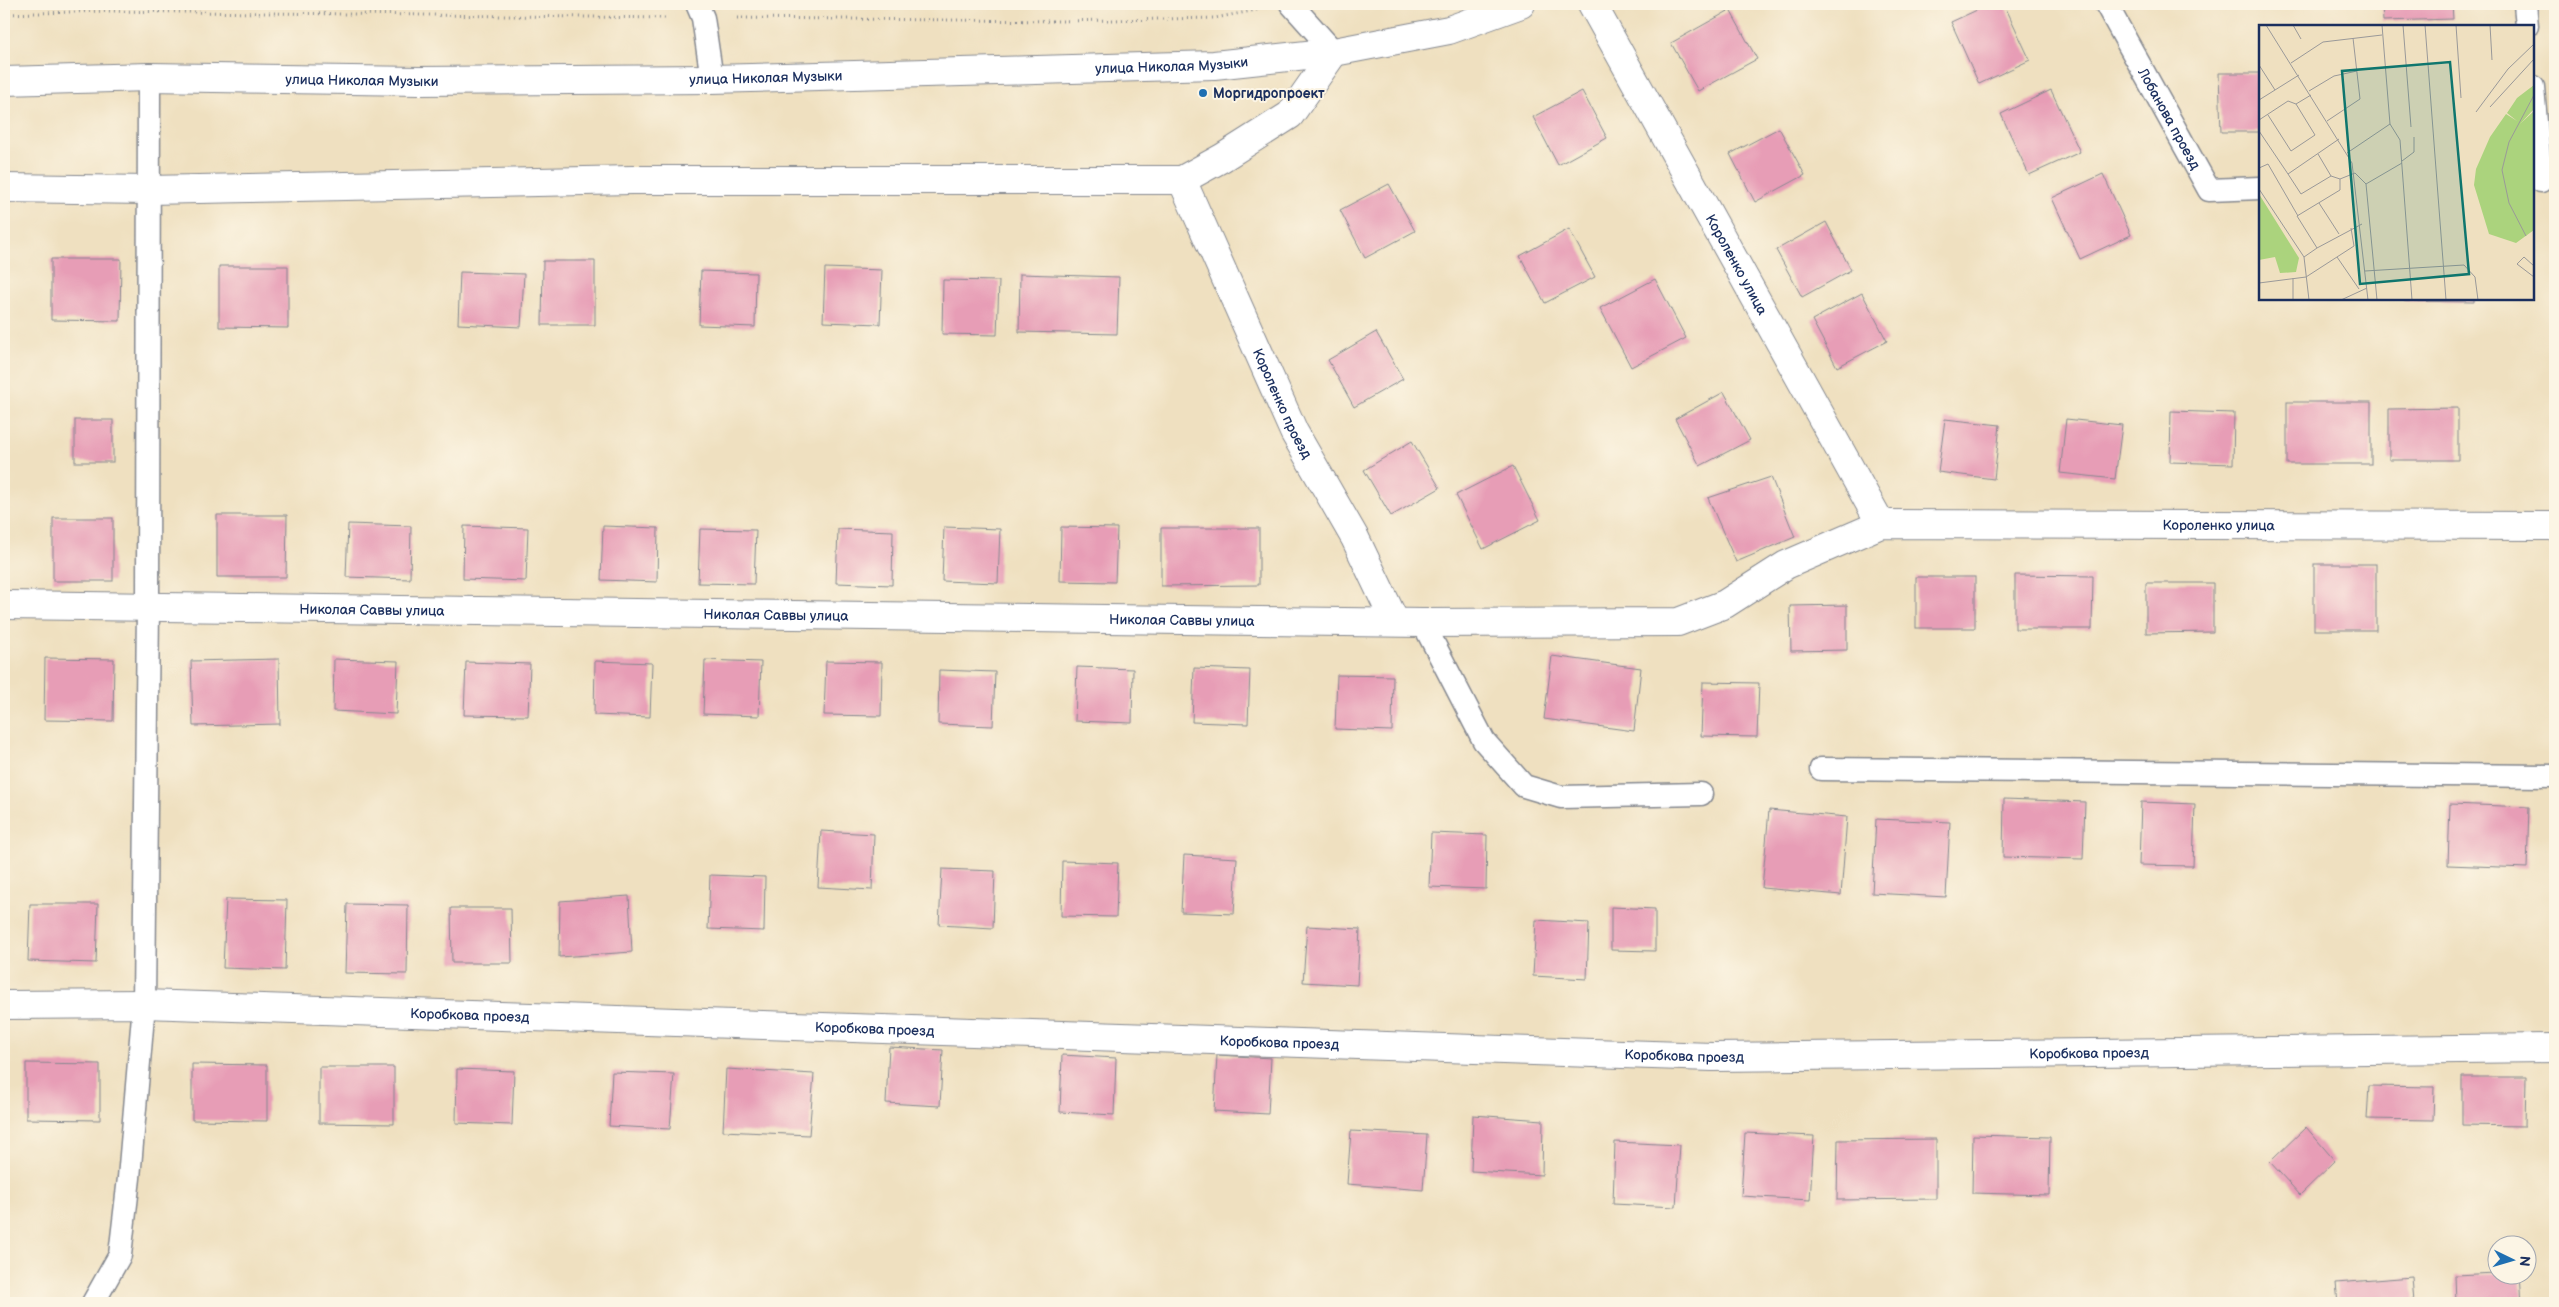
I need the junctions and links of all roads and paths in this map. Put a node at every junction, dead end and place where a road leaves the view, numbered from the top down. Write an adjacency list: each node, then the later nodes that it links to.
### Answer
1 (1291, 4): 6 (path); 9 (lane)
2 (1522, 4): 9 (street, улица Николая Музыки)
3 (1592, 4): 19 (street, Короленко улица)
4 (2106, 4): 17 (lane, Лобанова проезд)
5 (2525, 4): 8 (lane)
6 (700, 11): 7 (path); 11 (lane)
7 (4, 14)
8 (2527, 25)
9 (1334, 52): 11 (street, улица Николая Музыки); 14 (street)
10 (149, 77): 11 (street, улица Николая Музыки); 12 (street, улица Николая Музыки); 18 (lane)
11 (712, 79)
12 (4, 81)
13 (2534, 96): 15 (lane)
14 (1182, 180): 18 (street); 23 (street, Короленко проезд)
15 (2543, 181)
16 (4, 188): 18 (street)
17 (2259, 188)
18 (148, 190): 22 (lane)
19 (1881, 524): 20 (street, Короленко улица); 24 (street, Короленко улица)
20 (2555, 526)
21 (4, 605): 22 (street, Николая Саввы улица)
22 (148, 606): 23 (street, Николая Саввы улица); 29 (lane)
23 (1395, 622): 25 (street, Николая Саввы улица)
24 (1550, 622): 25 (street, Николая Саввы улица)
25 (1423, 623): 28 (lane)
26 (1821, 769): 27 (lane)
27 (2555, 776)
28 (1701, 794)
29 (144, 1004): 30 (street, Коробкова проезд); 31 (street, Коробкова проезд); 32 (lane)
30 (4, 1005)
31 (2555, 1048)
32 (93, 1303)

